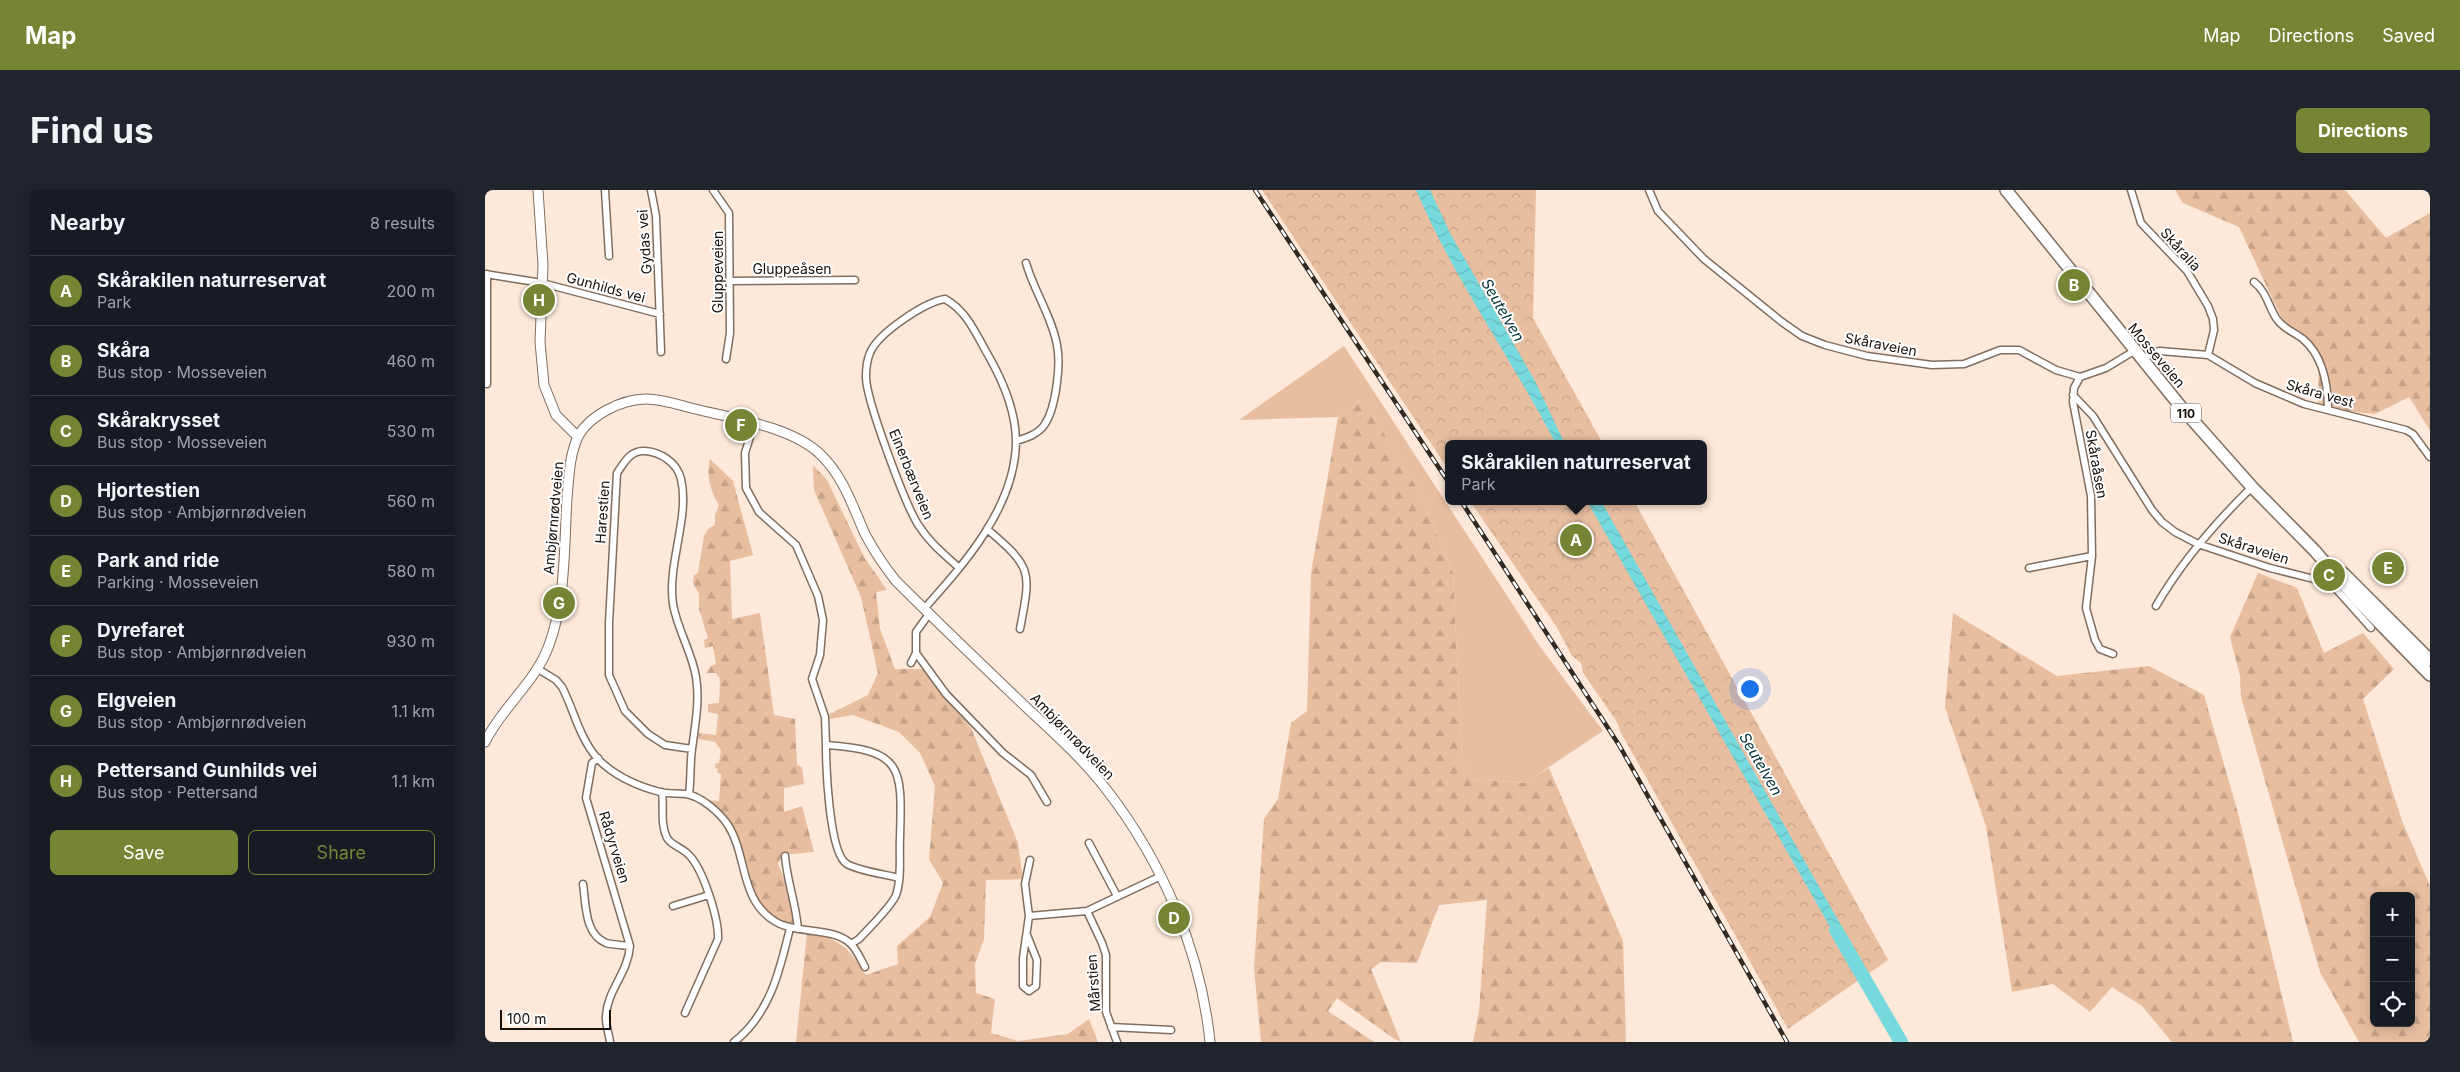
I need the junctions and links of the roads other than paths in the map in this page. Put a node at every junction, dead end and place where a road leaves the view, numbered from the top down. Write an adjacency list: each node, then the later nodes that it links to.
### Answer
1 (538, 190): 14 (street)
2 (605, 190): 8 (street)
3 (651, 190): 15 (street, Gydas vei)
4 (713, 190): 12 (street, Gluppeveien)
5 (1649, 190): 21 (street, Skåraveien)
6 (2007, 190): 16 (highway, Mosseveien / 110)
7 (2131, 190): 18 (street, Skåralia)
8 (609, 256)
9 (1026, 263): 27 (street)
10 (486, 274): 14 (street, Gunhilds vei); 22 (street, Gunhilds vei)
11 (855, 280): 12 (street, Gluppeåsen)
12 (730, 281): 19 (street, Gluppeveien)
13 (2254, 282): 24 (street)
14 (542, 283): 15 (street, Gunhilds vei); 26 (street)
15 (660, 314): 17 (street, Gydas vei)
16 (2133, 351): 20 (highway, Mosseveien / 110); 21 (street)
17 (661, 352)
18 (2207, 355): 20 (street, Skåra vest); 24 (street, Skåra vest)
19 (725, 358)
20 (2141, 360): 29 (highway, Mosseveien / 110)
21 (2080, 377): 23 (street, Skåraåsen)
22 (487, 384)
23 (2073, 395): 31 (street, Skåraveien); 33 (street, Skåraåsen)
24 (2328, 410): 28 (street, Skåra vest)
25 (754, 424): 26 (street, Ambjørnrødveien); 37 (street, Ambjørnrødveien); 47 (street)
26 (578, 437): 44 (street, Ambjørnrødveien)
27 (1016, 441): 30 (street); 34 (street, Einerbærveien)
28 (2430, 457)
29 (2252, 487): 31 (street, Skåraveien); 32 (highway, Mosseveien / 110)
30 (987, 529): 34 (street); 39 (street)
31 (2198, 544): 36 (street, Skåraveien); 38 (street, Skåraveien)
32 (2315, 551): 42 (highway, Mosseveien / 110); 45 (highway, Mosseveien / 110)
33 (2092, 556): 35 (street); 41 (street, Skåraåsen)
34 (958, 567): 37 (street)
35 (2029, 568)
36 (2156, 606)
37 (926, 611): 40 (street); 56 (street, Ambjørnrødveien)
38 (2371, 628)
39 (1021, 630)
40 (916, 653): 43 (street); 52 (street)
41 (2113, 654)
42 (2430, 660)
43 (911, 663)
44 (538, 668): 46 (street, Ambjørnrødveien); 49 (street)
45 (2430, 675)
46 (485, 742)
47 (826, 745): 57 (street); 57 (street)
48 (692, 749): 48 (street, Harestien); 51 (street, Harestien)
49 (598, 758): 50 (street); 68 (street, Rådyrveien)
50 (662, 792): 51 (street); 59 (street)
51 (689, 794): 64 (street)
52 (1047, 802)
53 (1089, 843): 60 (street)
54 (785, 856): 65 (street)
55 (1030, 860): 63 (street)
56 (1161, 876): 60 (street); 76 (street, Ambjørnrødveien)
57 (899, 878): 67 (street)
58 (583, 884): 68 (street)
59 (709, 894): 61 (street); 70 (street)
60 (1117, 896): 62 (street)
61 (673, 906)
62 (1087, 911): 63 (street); 71 (street, Mårstien)
63 (1029, 916): 66 (street)
64 (790, 928): 65 (street); 74 (street)
65 (798, 929): 67 (street)
66 (1027, 935): 66 (street)
67 (851, 944): 69 (street)
68 (630, 946): 73 (street)
69 (865, 967)
70 (685, 1013)
71 (1111, 1027): 72 (street, Mårstien); 75 (street, Mårstien)
72 (1171, 1030)
73 (610, 1042)
74 (734, 1042)
75 (1117, 1042)
76 (1210, 1042)

